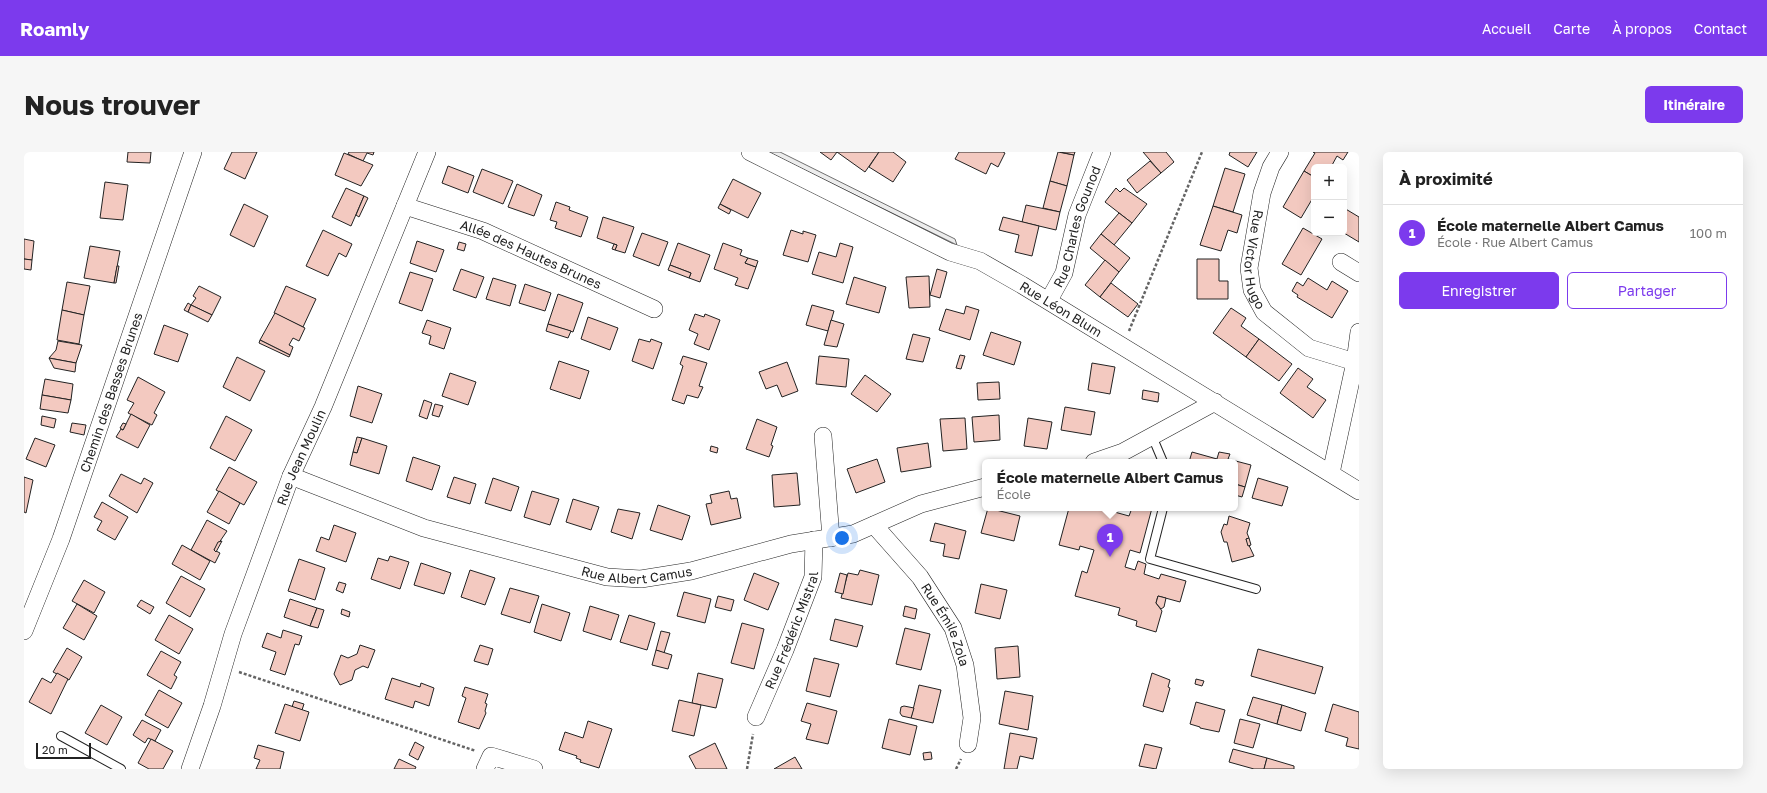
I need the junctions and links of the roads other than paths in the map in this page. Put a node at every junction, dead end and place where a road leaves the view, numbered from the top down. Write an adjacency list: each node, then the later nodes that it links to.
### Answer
1 (193, 152): 26 (street, Chemin des Basses Brunes)
2 (427, 152): 6 (street, Rue Jean Moulin)
3 (750, 152): 9 (street, Rue Léon Blum)
4 (1102, 152): 9 (street, Rue Charles Gounod)
5 (1280, 152): 12 (street, Rue Victor Hugo)
6 (405, 206): 10 (street, Allée des Hautes Brunes); 19 (street, Rue Jean Moulin)
7 (1341, 262): 8 (street)
8 (1359, 273)
9 (1049, 300): 13 (street, Rue Léon Blum)
10 (654, 309)
11 (1359, 332): 12 (street)
12 (1355, 362): 18 (street)
13 (1215, 402): 15 (street); 18 (street, Rue Léon Blum)
14 (823, 436): 24 (street, Rue Frédéric Mistral)
15 (1152, 436): 16 (street); 17 (lane)
16 (1103, 459)
17 (1162, 459)
18 (1331, 473): 21 (street, Rue Léon Blum)
19 (291, 476): 24 (street, Rue Albert Camus); 32 (street, Rue Jean Moulin)
20 (982, 488): 23 (street, Rue Albert Camus)
21 (1359, 491)
22 (1163, 511): 25 (lane)
23 (874, 525): 24 (street, Rue Albert Camus); 29 (street, Rue Émile Zola)
24 (822, 539): 27 (street, Rue Frédéric Mistral)
25 (1256, 589)
26 (24, 631)
27 (756, 717)
28 (60, 736): 31 (lane)
29 (968, 744)
30 (488, 762): 33 (street)
31 (121, 769)
32 (190, 769)
33 (534, 769)

